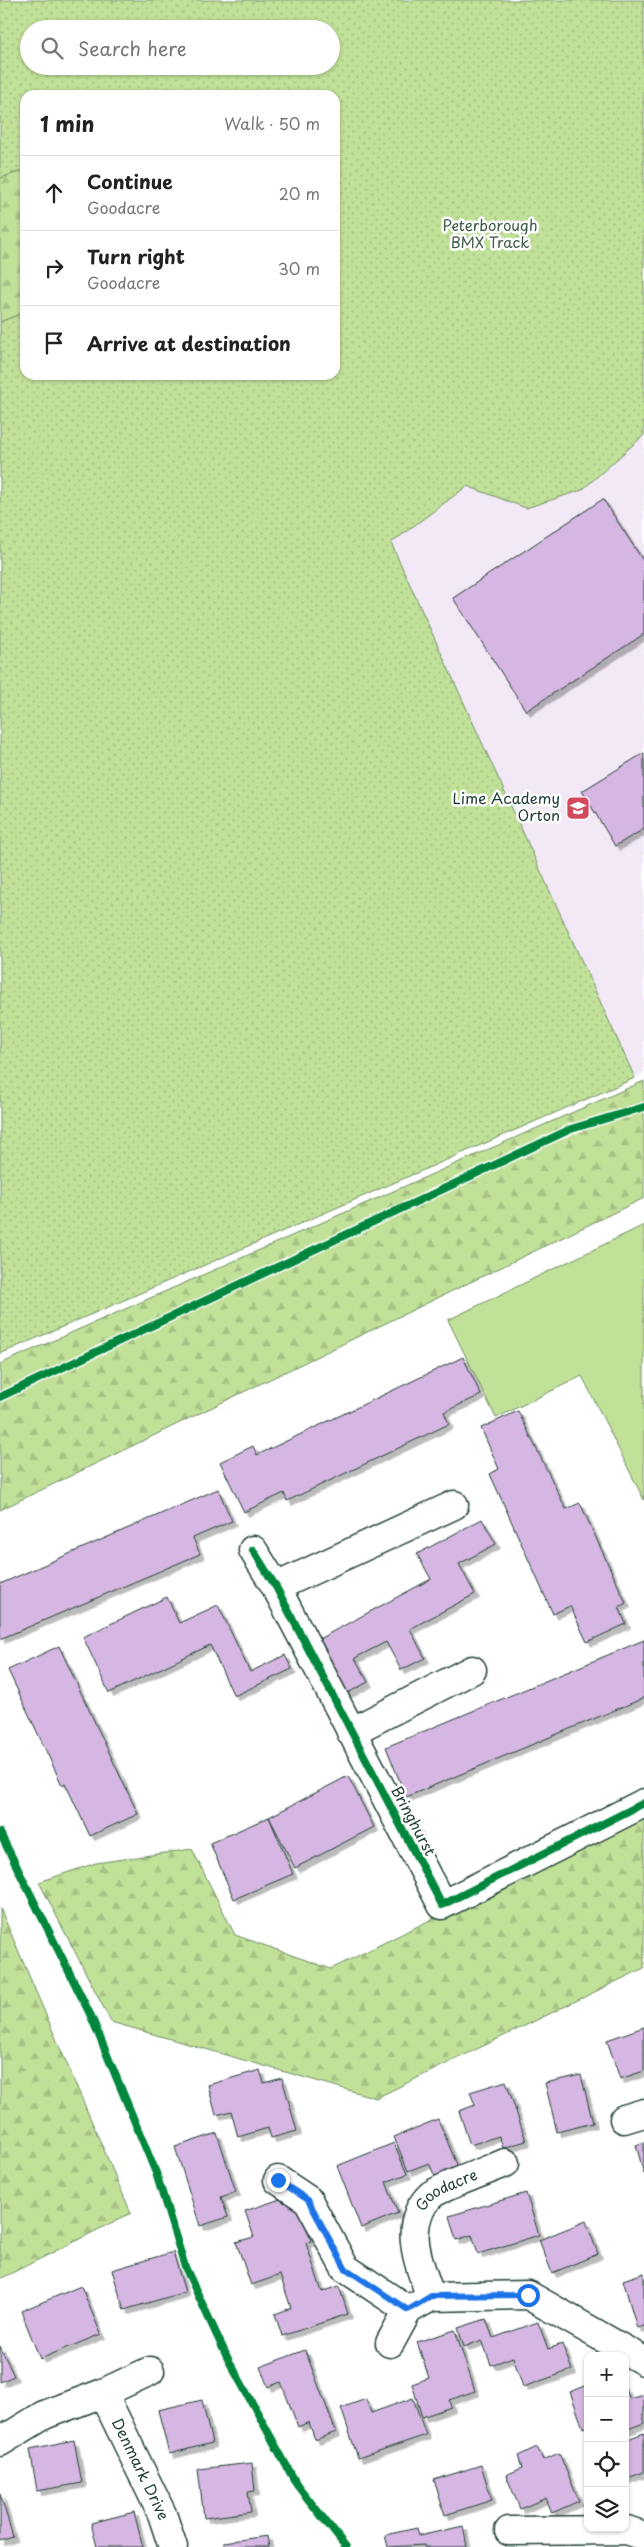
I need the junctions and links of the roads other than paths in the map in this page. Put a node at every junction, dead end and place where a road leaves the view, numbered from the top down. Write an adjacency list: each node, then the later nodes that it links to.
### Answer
1 (454, 1505): 3 (street)
2 (253, 1550): 3 (street, Bringhurst)
3 (276, 1587): 5 (street, Bringhurst)
4 (472, 1670): 5 (street)
5 (351, 1732): 6 (street, Bringhurst)
6 (644, 1802)
7 (506, 2163): 9 (street, Goodacre)
8 (278, 2180): 10 (street)
9 (431, 2296): 10 (street); 12 (street)
10 (408, 2310): 11 (street)
11 (390, 2343)
12 (644, 2361)
13 (150, 2371): 14 (street)
14 (103, 2393): 15 (street); 18 (street, Denmark Drive)
15 (0, 2442)
16 (509, 2531): 17 (street)
17 (644, 2536)
18 (173, 2547)

